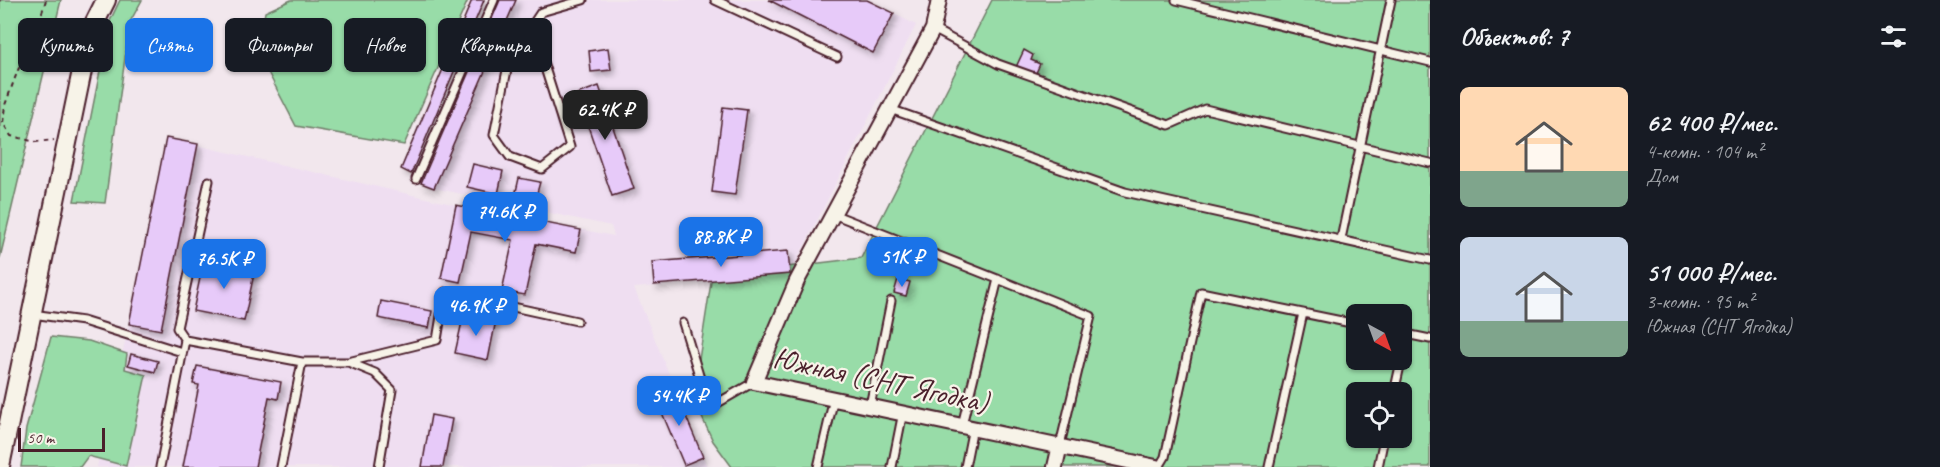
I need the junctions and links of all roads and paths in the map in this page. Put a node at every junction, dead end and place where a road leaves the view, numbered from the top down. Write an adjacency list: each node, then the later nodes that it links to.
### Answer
1 (46, 0): 16 (path)
2 (106, 0): 16 (main road)
3 (494, 0): 19 (lane)
4 (583, 0): 9 (lane)
5 (715, 0): 13 (lane)
6 (939, 0): 11 (street, Южная (СНТ Ягодка))
7 (1176, 0): 12 (lane)
8 (1391, 0): 12 (lane)
9 (537, 18)
10 (532, 27): 10 (lane)
11 (933, 30): 15 (street, Южная (СНТ Ягодка)); 17 (lane)
12 (1379, 51): 14 (lane); 17 (lane)
13 (837, 57)
14 (1430, 62)
15 (890, 109): 21 (street, Южная (СНТ Ягодка)); 22 (lane)
16 (68, 135): 27 (main road)
17 (1362, 146): 18 (lane); 22 (lane)
18 (1430, 163)
19 (416, 179)
20 (209, 181): 32 (lane)
21 (833, 214): 24 (lane); 37 (street, Южная (СНТ Ягодка))
22 (1341, 239): 23 (lane)
23 (1430, 260)
24 (998, 279): 41 (lane); 42 (lane)
25 (891, 301): 39 (lane)
26 (1303, 313): 29 (lane); 52 (lane); 53 (lane)
27 (30, 314): 34 (lane); 44 (main road)
28 (577, 321): 36 (lane)
29 (1346, 322)
30 (683, 323): 37 (lane)
31 (1412, 336): 33 (lane)
32 (185, 339): 34 (lane); 35 (lane)
33 (1430, 339)
34 (182, 352): 45 (lane)
35 (302, 362): 36 (lane); 46 (lane)
36 (348, 362): 47 (lane)
37 (754, 382): 38 (street, Южная (СНТ Ягодка))
38 (834, 398): 39 (street, Южная (СНТ Ягодка)); 48 (lane)
39 (870, 406): 40 (street, Южная (СНТ Ягодка))
40 (903, 412): 41 (street, Южная (СНТ Ягодка)); 49 (lane)
41 (968, 426): 42 (street, Южная (СНТ Ягодка)); 50 (lane)
42 (1060, 446): 51 (street); 52 (street, Южная (СНТ Ягодка))
43 (1382, 448): 54 (lane)
44 (0, 466)
45 (160, 467)
46 (281, 467)
47 (379, 467)
48 (818, 467)
49 (892, 467)
50 (965, 467)
51 (1055, 467)
52 (1157, 467)
53 (1269, 467)
54 (1378, 467)

